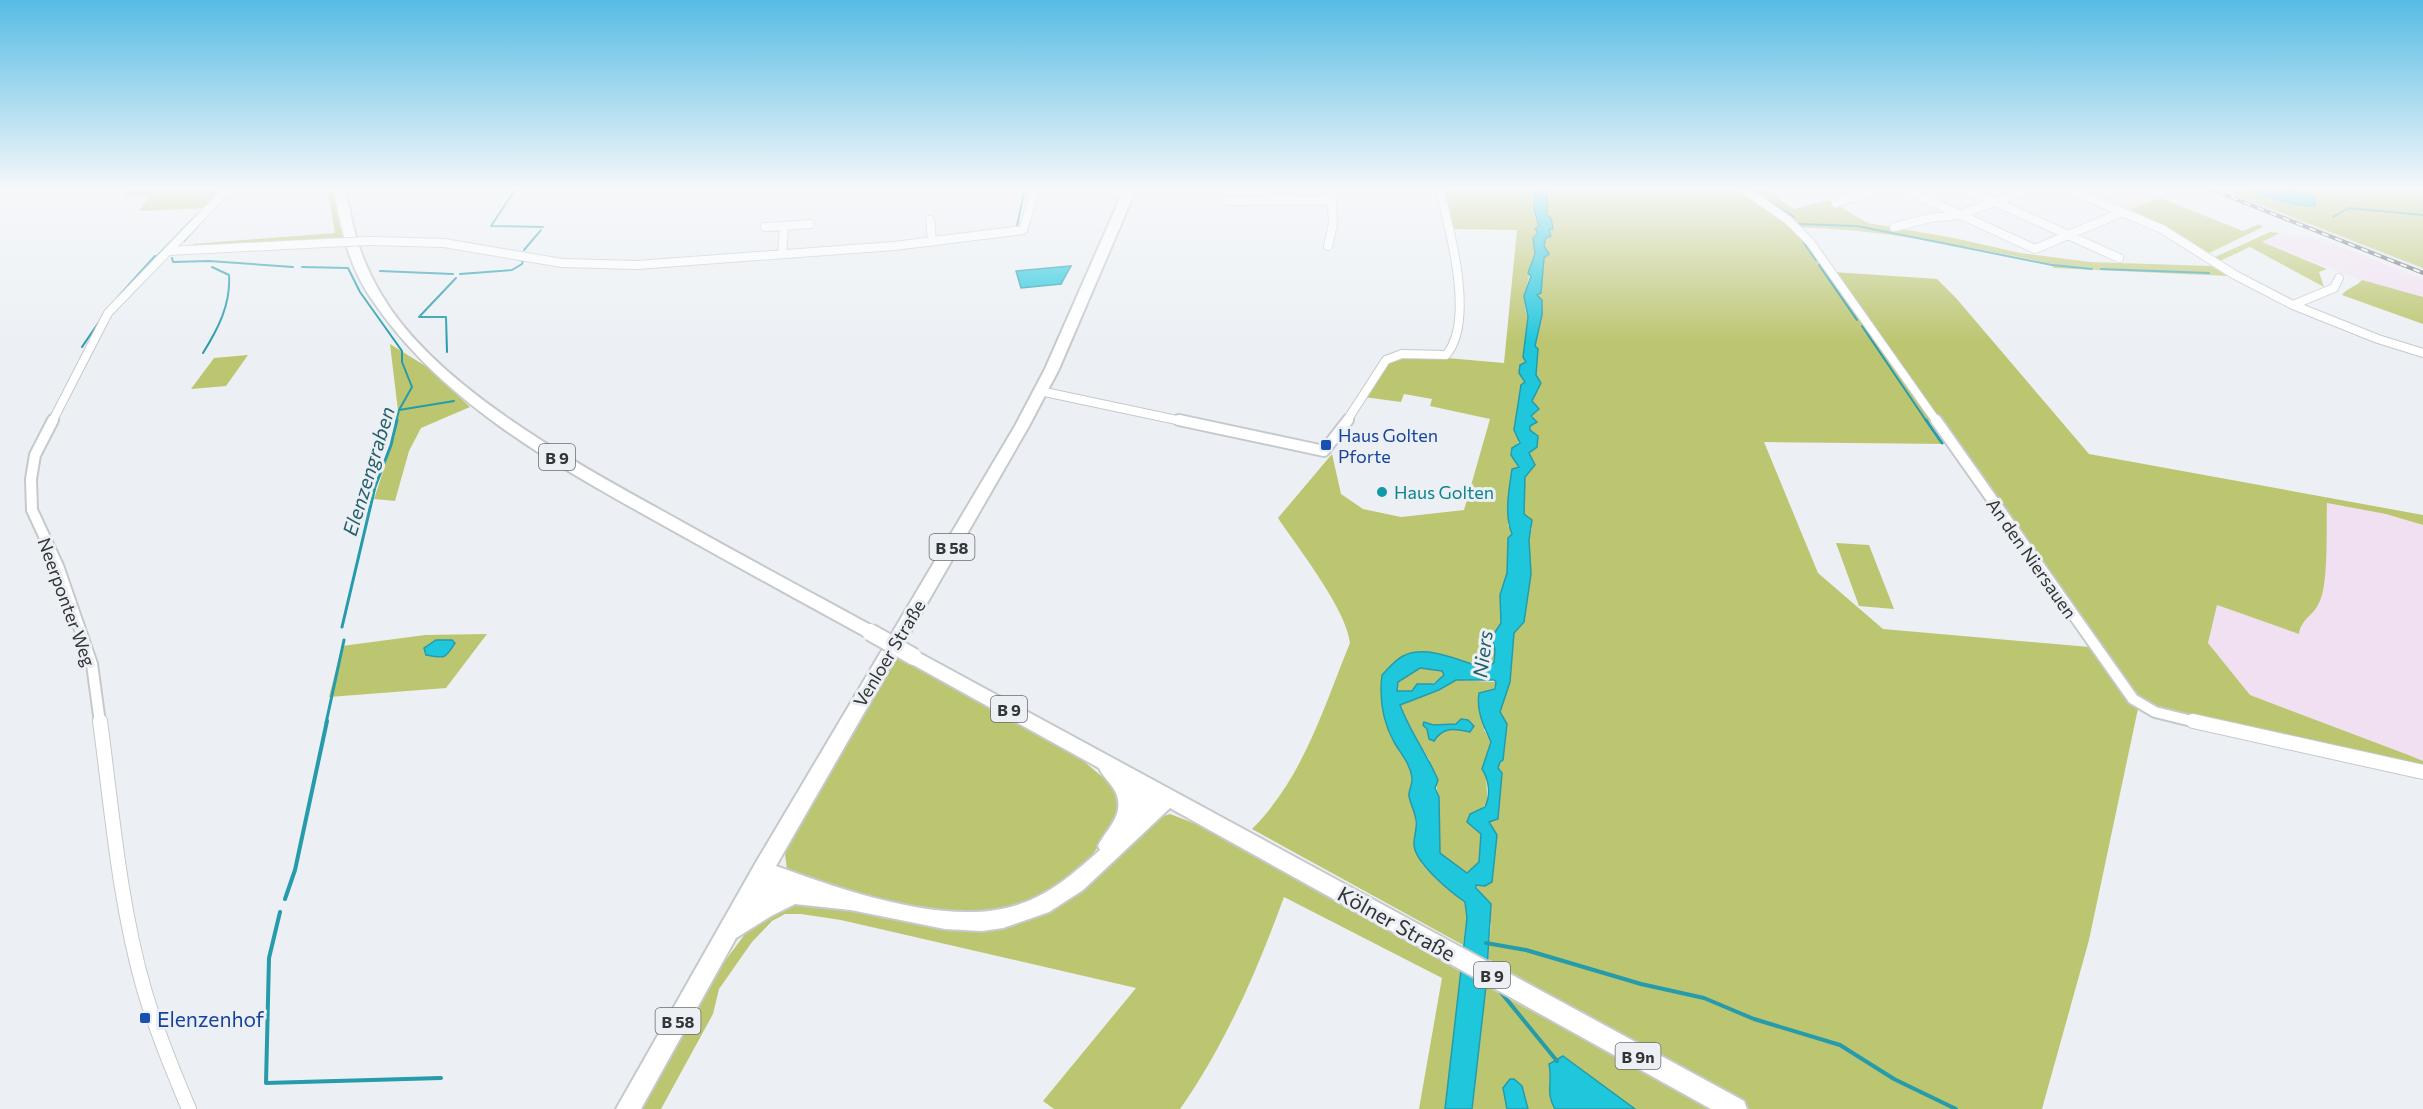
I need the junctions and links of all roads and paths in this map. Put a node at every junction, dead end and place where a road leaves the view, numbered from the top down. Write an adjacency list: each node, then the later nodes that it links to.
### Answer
1 (181, 239): 16 (street, Neerponter Weg)
2 (349, 239): 23 (main road, B 9, bridge)
3 (783, 239): 17 (street)
4 (932, 239): 14 (street)
5 (957, 239): 14 (street)
6 (1108, 239): 22 (main road, Venloer Straße / B 58)
7 (1330, 239): 15 (street)
8 (1451, 239): 22 (street)
9 (1807, 239): 24 (street, An den Niersauen)
10 (2012, 239): 11 (street)
11 (2060, 239)
12 (2077, 239): 18 (street)
13 (2177, 239): 20 (street)
14 (932, 242): 17 (street)
15 (1328, 246)
16 (169, 251): 17 (street, bridge); 33 (street, Neerponter Weg)
17 (782, 254)
18 (2119, 258)
19 (2339, 278): 20 (street)
20 (2293, 304): 21 (street)
21 (2423, 353)
22 (1040, 392): 28 (main road, Venloer Straße / B 58)
23 (1104, 761): 25 (main road, B 9); 26 (main road)
24 (2423, 772)
25 (1161, 792): 26 (main road); 27 (main road); 32 (main road, Kölner Straße / B 9)
26 (1128, 818): 27 (main road)
27 (1091, 872): 30 (main road)
28 (757, 879): 29 (main road); 30 (main road); 31 (main road, Venloer Straße / B 58)
29 (790, 897): 30 (main road); 31 (main road)
30 (850, 901)
31 (727, 932): 34 (main road, Venloer Straße / B 58)
32 (1542, 1002): 35 (main road, Kölner Straße / B 9n)
33 (189, 1109)
34 (628, 1109)
35 (1735, 1109)

